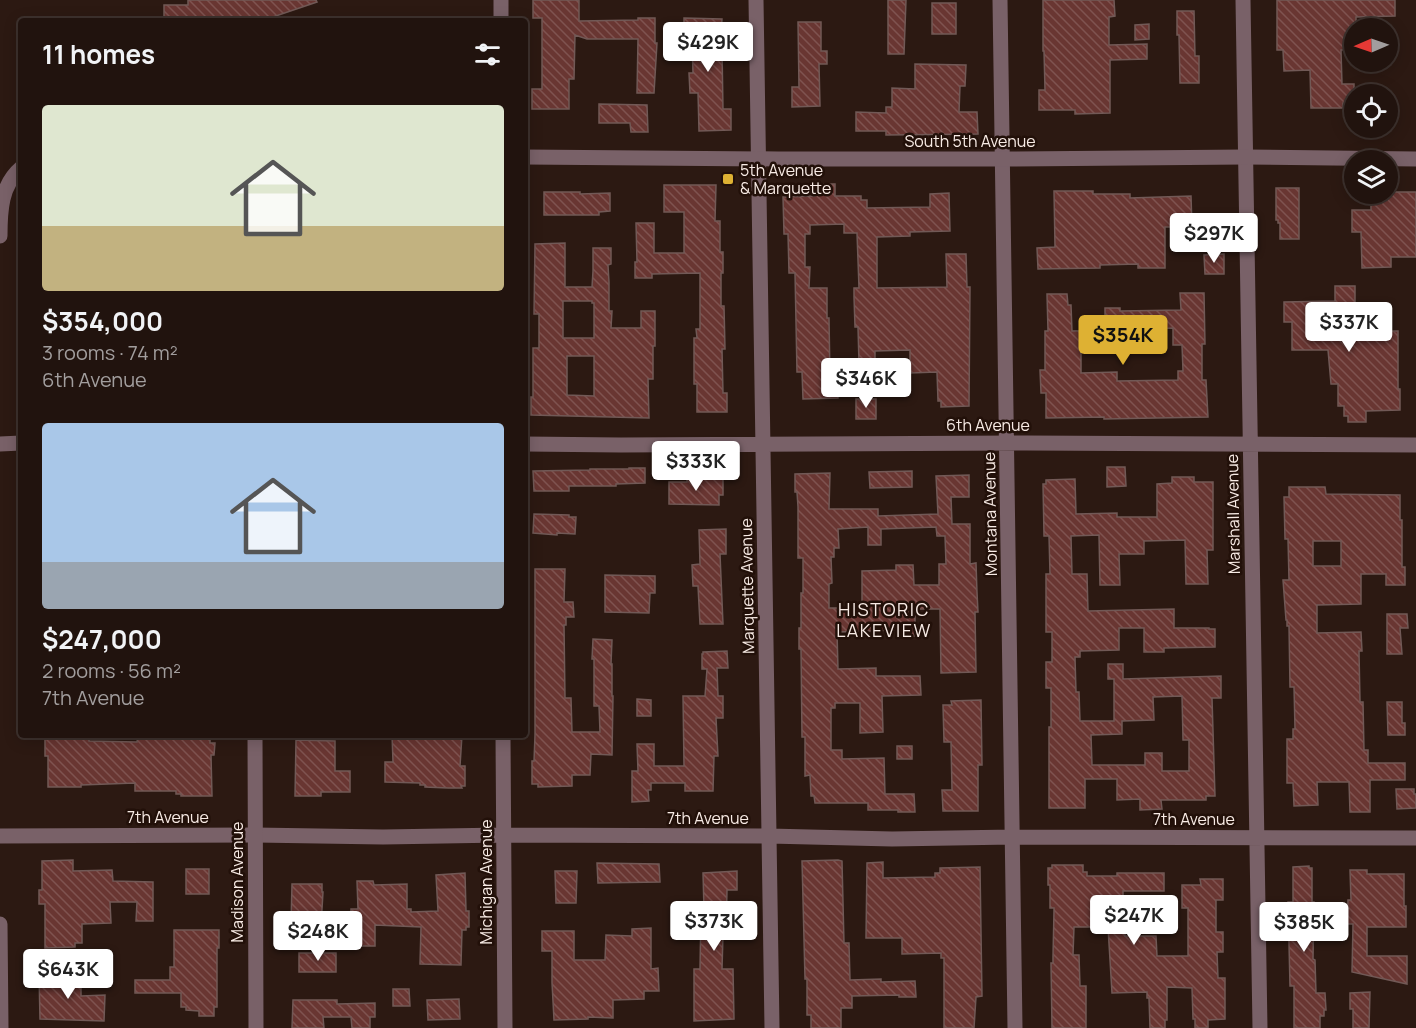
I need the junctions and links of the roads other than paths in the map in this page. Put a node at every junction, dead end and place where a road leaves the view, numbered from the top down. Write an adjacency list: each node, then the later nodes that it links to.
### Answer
1 (501, 0): 5 (street)
2 (756, 0): 8 (street, Marquette Avenue)
3 (1000, 0): 9 (street, Montana Avenue)
4 (1243, 0): 7 (street, Marshall Avenue)
5 (501, 18)
6 (528, 157): 8 (street, South 5th Avenue)
7 (1245, 157): 9 (street, South 5th Avenue); 10 (street, South 5th Avenue); 18 (street, Marshall Avenue)
8 (759, 159): 9 (street, South 5th Avenue); 17 (street, Marquette Avenue)
9 (1003, 159): 14 (street, Montana Avenue)
10 (1416, 159)
11 (18, 171): 12 (street)
12 (0, 236)
13 (18, 443): 15 (street)
14 (1007, 443): 17 (street, 6th Avenue); 18 (street, 6th Avenue); 26 (street, Montana Avenue)
15 (0, 444)
16 (528, 444): 17 (street, 6th Avenue)
17 (764, 444): 25 (street, Marquette Avenue)
18 (1250, 444): 19 (street, 6th Avenue); 27 (street, Marshall Avenue)
19 (1416, 445)
20 (255, 738): 22 (street, Madison Avenue)
21 (503, 738): 23 (street, Michigan Avenue)
22 (255, 835): 23 (street, 7th Avenue); 24 (street, 7th Avenue); 31 (street, Madison Avenue)
23 (503, 835): 25 (street, 7th Avenue); 32 (street, Michigan Avenue)
24 (0, 836)
25 (769, 836): 26 (street, 7th Avenue); 33 (street, Marquette Avenue)
26 (1013, 837): 27 (street, 7th Avenue); 34 (street, Montana Avenue)
27 (1257, 837): 28 (street, 7th Avenue); 35 (street, Marshall Avenue)
28 (1416, 838)
29 (0, 924): 30 (street)
30 (1, 1028)
31 (256, 1028)
32 (505, 1028)
33 (772, 1028)
34 (1016, 1028)
35 (1260, 1028)

